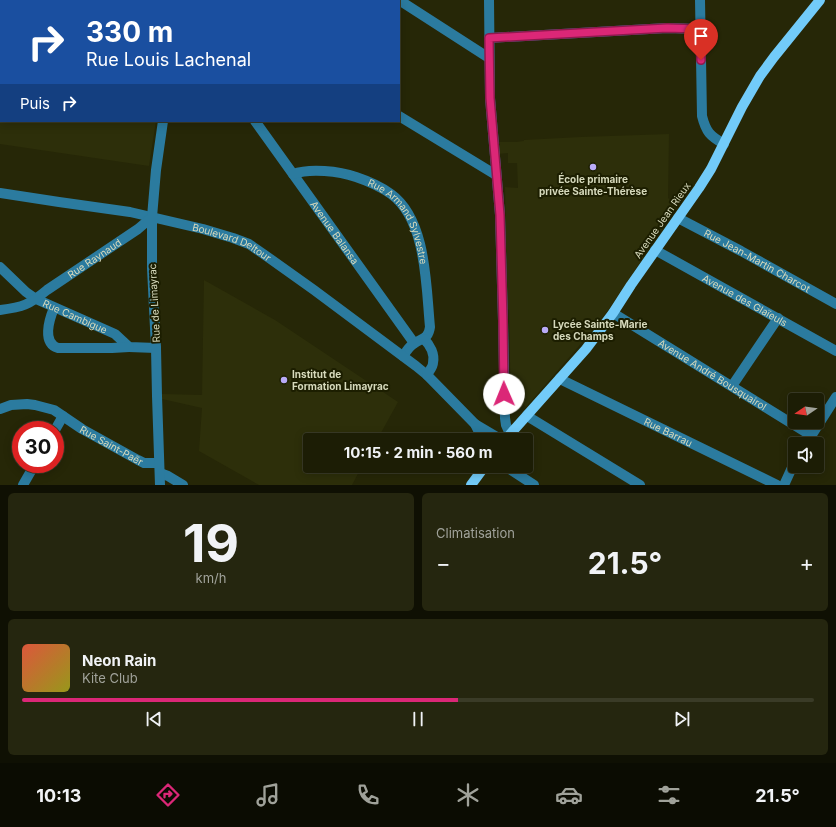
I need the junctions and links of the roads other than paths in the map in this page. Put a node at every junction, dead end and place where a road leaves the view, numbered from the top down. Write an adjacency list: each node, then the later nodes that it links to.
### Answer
1 (489, 0): 6 (street)
2 (700, 0): 5 (street)
3 (820, 0): 11 (main road, Avenue Jean Rieux)
4 (400, 1): 7 (street)
5 (700, 29): 6 (street); 11 (street)
6 (489, 38): 7 (street)
7 (489, 58): 13 (street)
8 (400, 117): 13 (street)
9 (162, 122): 15 (street, Rue de Limayrac)
10 (256, 122): 12 (street, Avenue Balansa)
11 (724, 144): 16 (main road, Avenue Jean Rieux)
12 (293, 174): 25 (street, Rue Armand Sylvestre); 26 (street, Avenue Balansa)
13 (496, 175): 42 (street)
14 (0, 193): 15 (street, Boulevard Deltour)
15 (152, 217): 19 (street, Rue Raynaud); 28 (street, Rue de Limayrac); 30 (street, Boulevard Deltour)
16 (678, 218): 17 (main road, Avenue Jean Rieux); 20 (street, Rue Jean-Martin Charcot)
17 (655, 250): 23 (main road, Avenue Jean Rieux); 24 (street, Avenue des Glaïeuls)
18 (0, 268): 19 (street, Rue Cambigue)
19 (36, 299): 21 (street, Rue Cambigue); 22 (street, Rue Raynaud)
20 (836, 304)
21 (54, 308): 27 (street, Rue Cambigue); 27 (street)
22 (0, 310)
23 (613, 313): 32 (main road, Avenue Jean Rieux); 33 (street, Avenue André Bousquairol)
24 (778, 318): 29 (street, Avenue des Glaïeuls); 33 (street)
25 (424, 338): 26 (street); 31 (street)
26 (414, 343): 30 (street)
27 (128, 346): 28 (street)
28 (156, 348): 46 (street, Rue de Limayrac)
29 (836, 350)
30 (403, 356): 31 (street, Boulevard Deltour)
31 (427, 375): 39 (street, Boulevard Deltour)
32 (560, 378): 36 (main road, Avenue Jean Rieux); 57 (street, Rue Barrau)
33 (732, 386): 44 (street, Avenue André Bousquairol)
34 (836, 397): 45 (street)
35 (1, 406): 37 (street, Rue Saint-Paër)
36 (527, 415): 43 (main road, Avenue Jean Rieux); 56 (street)
37 (63, 416): 38 (street); 46 (street, Rue Saint-Paër)
38 (60, 421)
39 (475, 424): 40 (street, Boulevard Deltour); 41 (street, Boulevard Deltour)
40 (480, 433)
41 (490, 433)
42 (507, 433)
43 (511, 433)
44 (805, 437)
45 (811, 437)
46 (159, 468): 52 (street, Rue de Limayrac); 53 (street, Rue Saint-Paër)
47 (30, 473): 51 (street)
48 (479, 473): 54 (main road)
49 (516, 473): 55 (street)
50 (790, 473): 58 (street)
51 (23, 485)
52 (160, 485)
53 (184, 485)
54 (470, 485)
55 (534, 485)
56 (640, 485)
57 (777, 485)
58 (784, 485)

